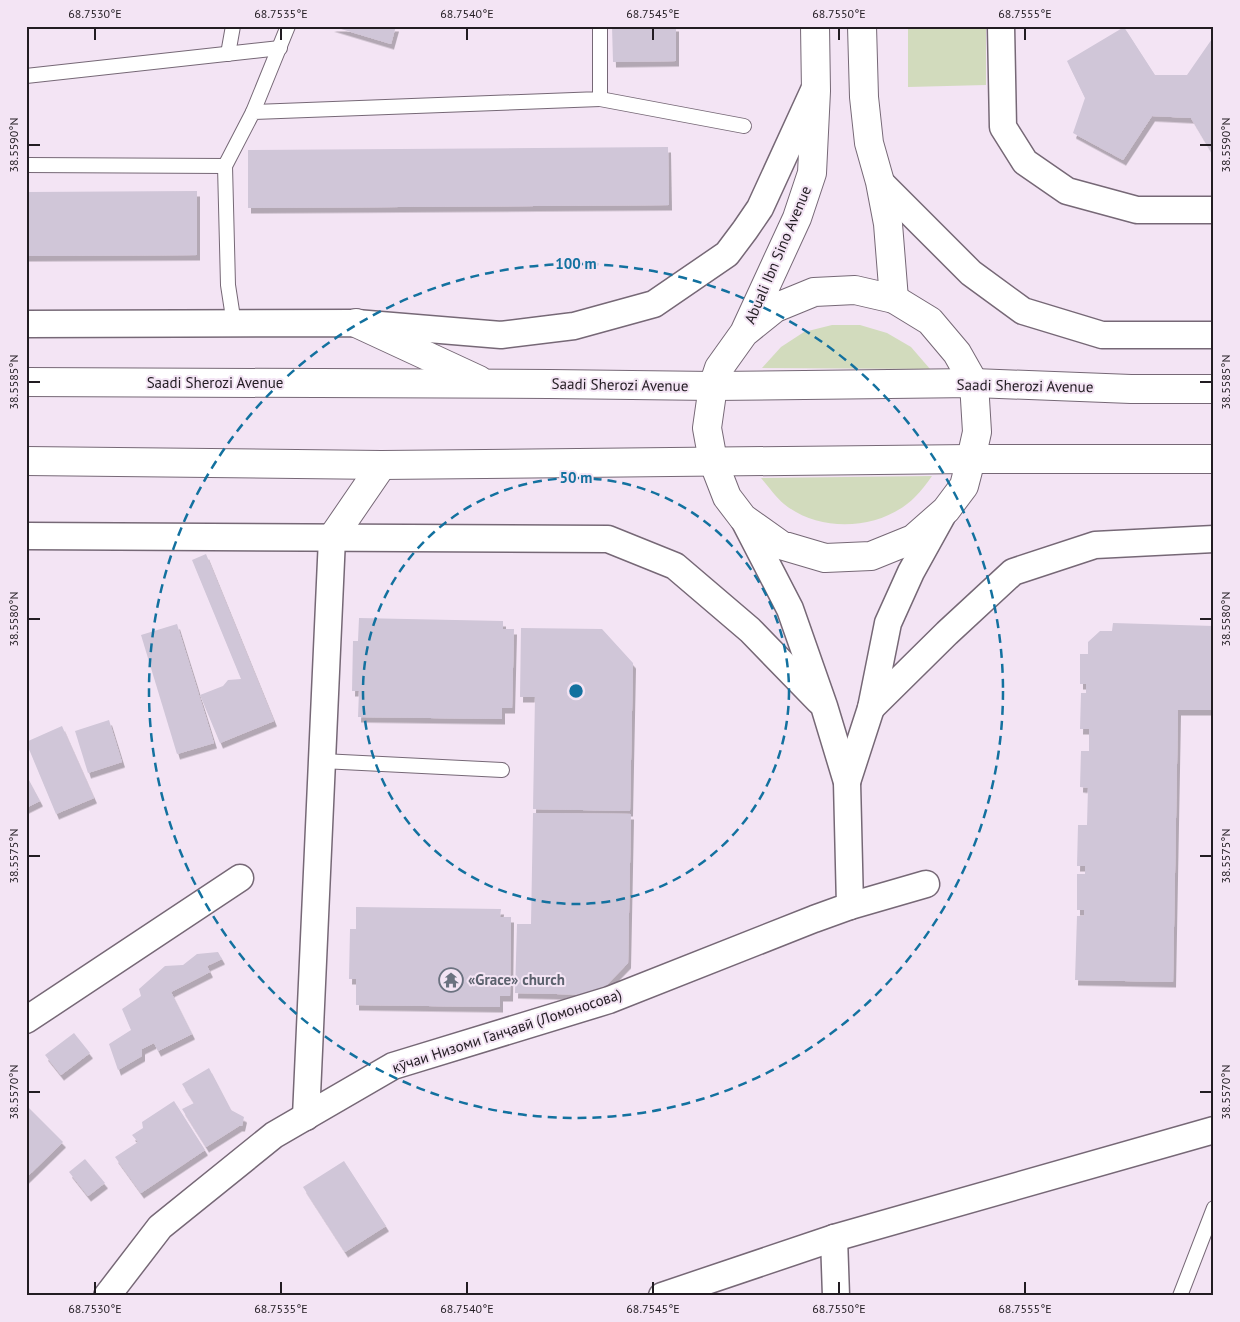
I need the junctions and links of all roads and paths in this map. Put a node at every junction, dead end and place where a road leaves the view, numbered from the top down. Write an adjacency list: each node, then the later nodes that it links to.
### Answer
1 (233, 26): 8 (lane)
2 (288, 26): 7 (lane)
3 (600, 26): 11 (lane)
4 (814, 26): 10 (main road, Abuali Ibn Sino Avenue)
5 (862, 26): 16 (main road)
6 (1001, 26): 17 (street)
7 (280, 48): 8 (lane); 12 (lane)
8 (228, 54): 9 (lane)
9 (26, 76)
10 (816, 87): 19 (street); 22 (main road, Abuali Ibn Sino Avenue)
11 (600, 99): 12 (lane); 13 (lane)
12 (253, 112): 15 (lane)
13 (744, 126)
14 (26, 165): 15 (lane)
15 (225, 166): 21 (lane)
16 (880, 182): 18 (main road); 23 (street)
17 (1214, 210)
18 (894, 300): 22 (main road); 25 (main road)
19 (356, 323): 21 (street); 26 (main road)
20 (26, 324): 21 (street)
21 (234, 324)
22 (744, 333): 27 (main road)
23 (1214, 335)
24 (26, 382): 26 (main road, Saadi Sherozi Avenue)
25 (974, 383): 27 (main road, Saadi Sherozi Avenue); 28 (main road, Saadi Sherozi Avenue); 29 (main road)
26 (487, 384): 27 (main road, Saadi Sherozi Avenue)
27 (712, 386): 32 (main road)
28 (1214, 389)
29 (971, 459): 30 (main road); 32 (main road); 34 (main road)
30 (1214, 459)
31 (26, 461): 33 (main road)
32 (713, 462): 33 (main road); 35 (main road)
33 (382, 465): 37 (main road)
34 (946, 510): 35 (main road); 40 (street)
35 (743, 518): 39 (street)
36 (26, 536): 37 (street)
37 (332, 538): 39 (street); 41 (street)
38 (1214, 539): 40 (street)
39 (824, 706): 43 (street)
40 (871, 708): 43 (street)
41 (322, 761): 42 (lane); 48 (street)
42 (502, 770)
43 (847, 782): 46 (street)
44 (240, 878): 47 (street)
45 (926, 884): 46 (street, кӯчаи Низоми Ганҷавӣ (Ломоносова))
46 (850, 906): 48 (street, кӯчаи Низоми Ганҷавӣ (Ломоносова))
47 (26, 1020)
48 (306, 1116): 52 (street, кӯчаи Низоми Ганҷавӣ (Ломоносова))
49 (1214, 1130): 51 (street)
50 (1214, 1208): 55 (lane)
51 (834, 1238): 53 (street); 54 (street)
52 (107, 1296)
53 (662, 1296)
54 (836, 1296)
55 (1180, 1296)

